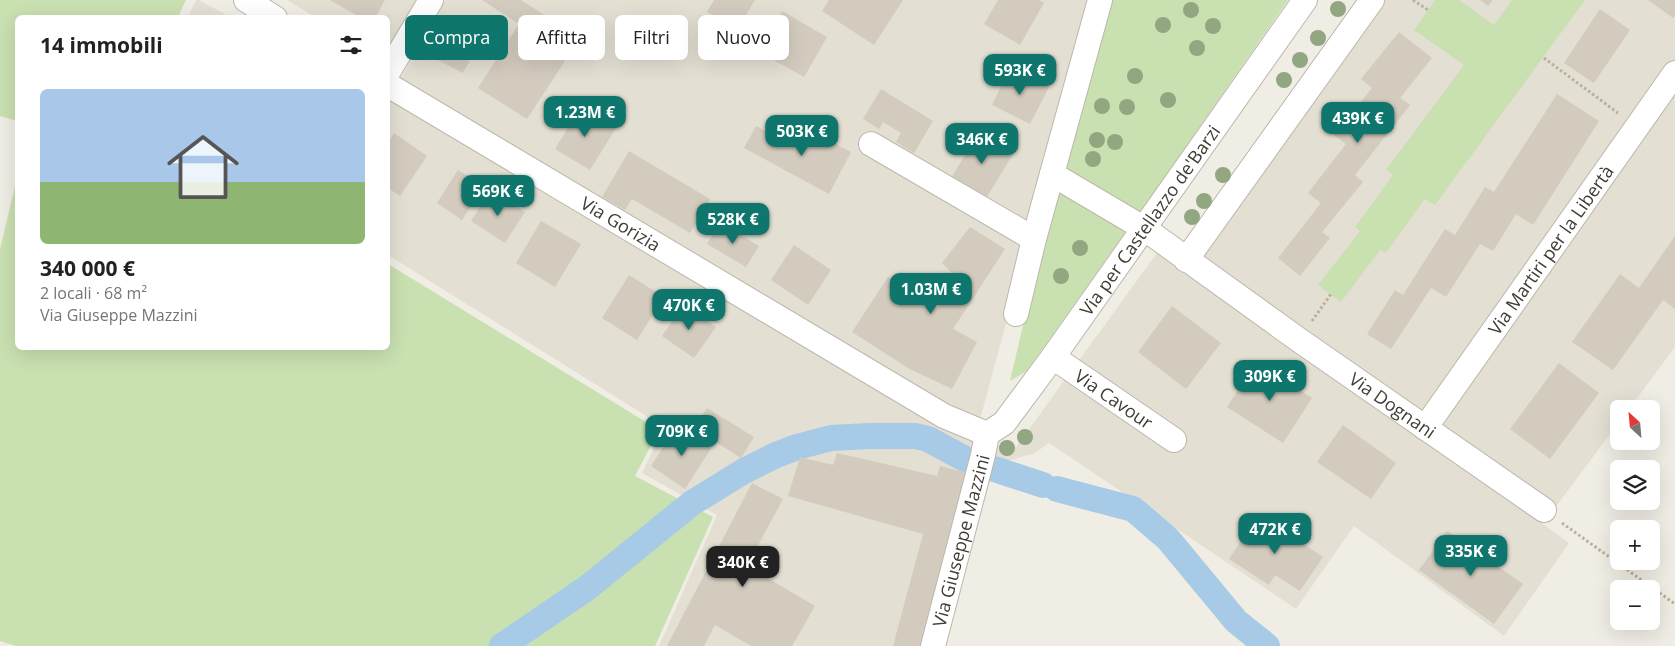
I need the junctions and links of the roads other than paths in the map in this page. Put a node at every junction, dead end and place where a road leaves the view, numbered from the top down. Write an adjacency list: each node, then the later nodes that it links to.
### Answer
1 (246, 0): 6 (street)
2 (432, 0): 7 (street)
3 (1100, 0): 11 (street)
4 (1305, 0): 12 (street, Via per Castellazzo de'Barzi)
5 (1372, 0): 14 (street)
6 (270, 15)
7 (390, 69)
8 (1675, 74): 17 (street, Via Martiri per la Libertà)
9 (390, 86): 18 (street, Via Gorizia)
10 (871, 144): 13 (street)
11 (1052, 174): 12 (street); 13 (street)
12 (1145, 229): 14 (street, Via Dognani); 16 (street, Via per Castellazzo de'Barzi)
13 (1034, 239): 15 (street)
14 (1186, 260): 17 (street, Via Dognani)
15 (1016, 314)
16 (1053, 357): 18 (street, Via per Castellazzo de'Barzi); 19 (street, Via Cavour)
17 (1425, 428): 20 (street, Via Dognani)
18 (987, 434): 21 (street, Via Giuseppe Mazzini)
19 (1174, 440)
20 (1544, 510)
21 (933, 646)

